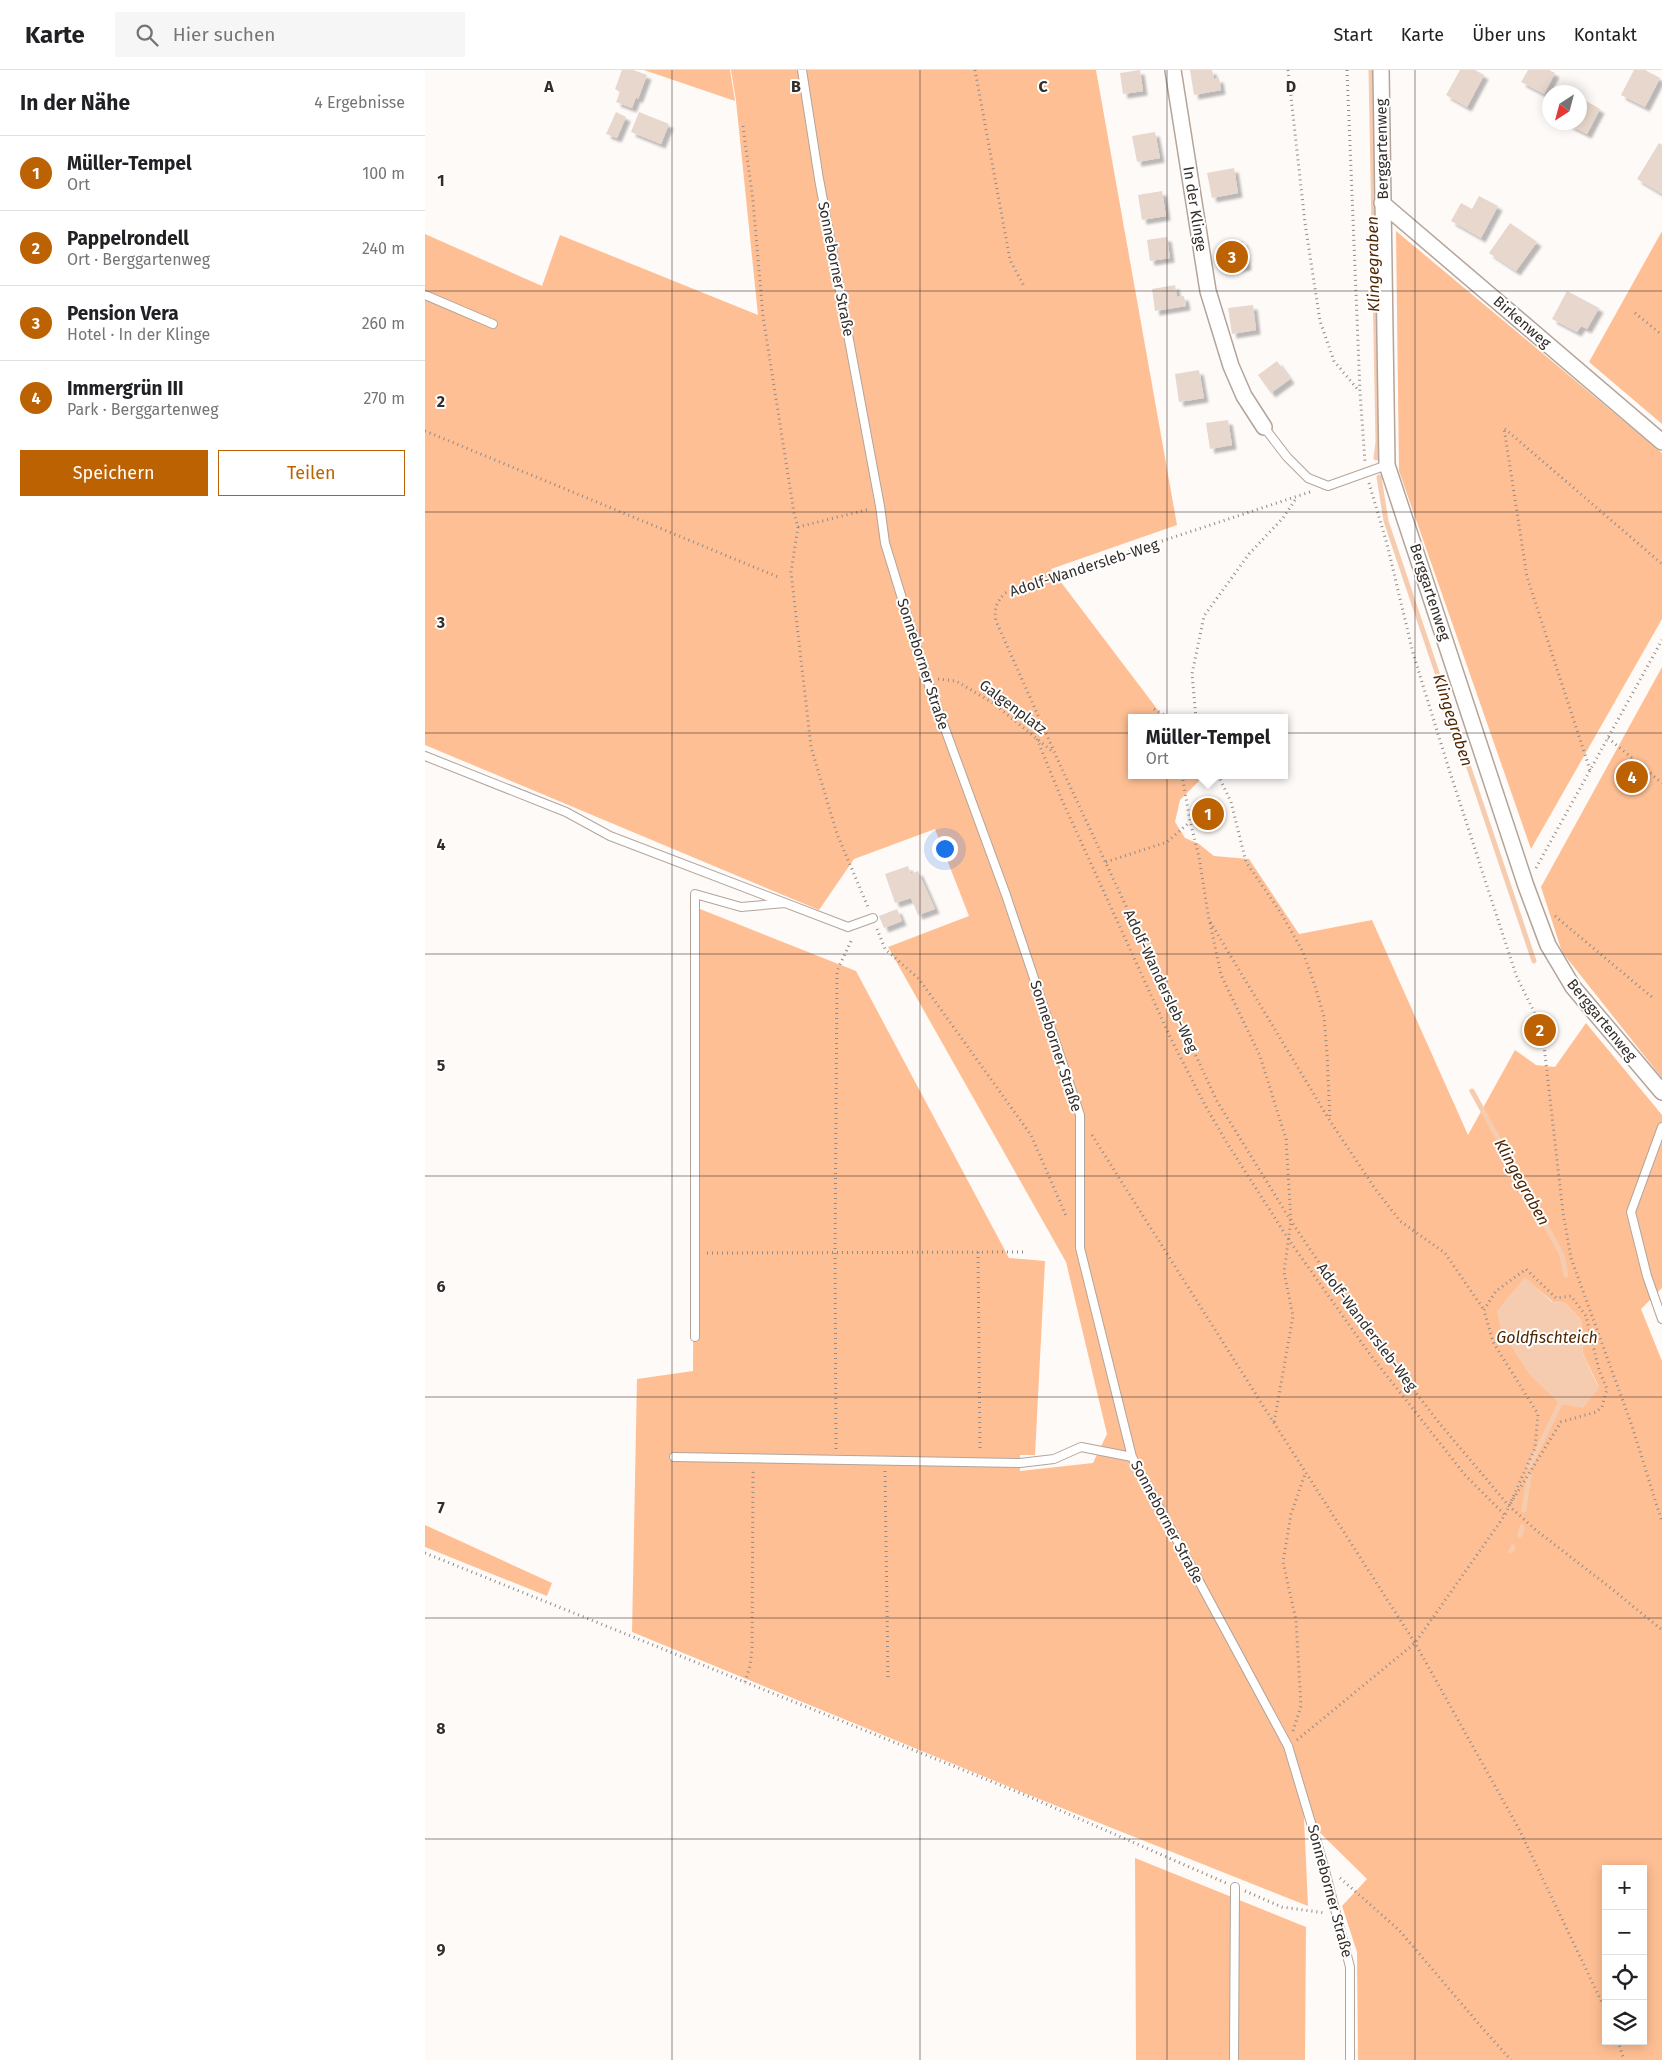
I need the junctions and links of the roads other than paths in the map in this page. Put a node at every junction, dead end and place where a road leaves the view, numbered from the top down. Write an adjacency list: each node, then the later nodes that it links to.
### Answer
1 (802, 70): 18 (lane, Sonneborner Straße)
2 (1173, 70): 7 (street, In der Klinge)
3 (1381, 70): 4 (street, Berggartenweg)
4 (1382, 203): 8 (street, Birkenweg); 9 (street, Berggartenweg)
5 (425, 295): 6 (lane)
6 (493, 324)
7 (1264, 427): 9 (lane)
8 (1662, 442)
9 (1387, 465): 13 (street, Berggartenweg)
10 (425, 756): 11 (lane)
11 (785, 903): 12 (lane); 16 (lane)
12 (873, 918)
13 (1662, 1092)
14 (1662, 1127): 15 (lane)
15 (1662, 1319)
16 (695, 1337)
17 (674, 1457): 18 (lane)
18 (1132, 1457): 21 (lane, Sonneborner Straße)
19 (1235, 1887): 20 (lane)
20 (1234, 2060)
21 (1349, 2060)

